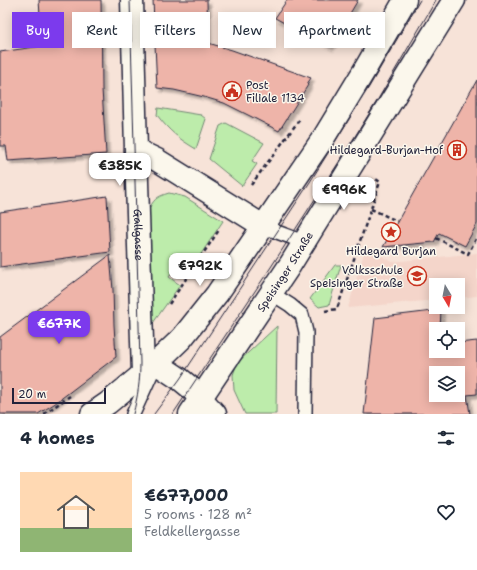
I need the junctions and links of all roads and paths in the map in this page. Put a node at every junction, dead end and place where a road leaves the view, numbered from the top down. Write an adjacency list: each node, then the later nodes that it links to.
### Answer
1 (132, 0): 4 (main road, Gallgasse)
2 (405, 0): 8 (main road)
3 (454, 0): 11 (main road, Speisinger Straße)
4 (136, 150): 8 (main road); 14 (main road, Gallgasse)
5 (380, 182): 6 (path)
6 (371, 209): 7 (path); 12 (path)
7 (398, 221)
8 (263, 226): 11 (lane); 14 (main road)
9 (477, 237): 10 (path)
10 (436, 238)
11 (304, 242): 13 (main road, Speisinger Straße)
12 (355, 255)
13 (271, 292): 15 (main road, Speisinger Straße); 18 (lane)
14 (149, 368): 15 (main road, Speisinger Straße); 16 (main road); 17 (lane)
15 (202, 409)
16 (92, 414)
17 (133, 414)
18 (305, 414)

